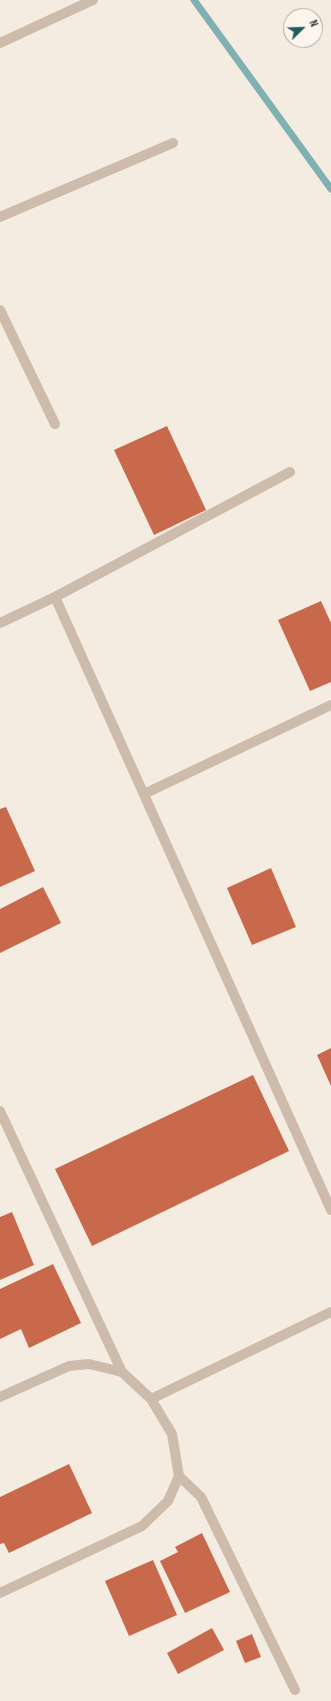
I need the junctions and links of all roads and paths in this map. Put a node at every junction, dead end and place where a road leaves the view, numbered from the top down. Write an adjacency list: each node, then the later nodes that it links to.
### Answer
1 (93, 0): 2 (street)
2 (0, 43)
3 (173, 143): 4 (street)
4 (0, 217)
5 (0, 310): 6 (street)
6 (55, 424)
7 (290, 472): 8 (street)
8 (55, 597): 9 (street); 11 (street)
9 (0, 623)
10 (331, 705): 11 (street)
11 (144, 794): 13 (street)
12 (0, 1111): 15 (street)
13 (331, 1210)
14 (331, 1312): 17 (street)
15 (122, 1372): 16 (street); 17 (street)
16 (0, 1397)
17 (151, 1399): 18 (street)
18 (179, 1476): 19 (street); 20 (street)
19 (0, 1593)
20 (295, 1690)

